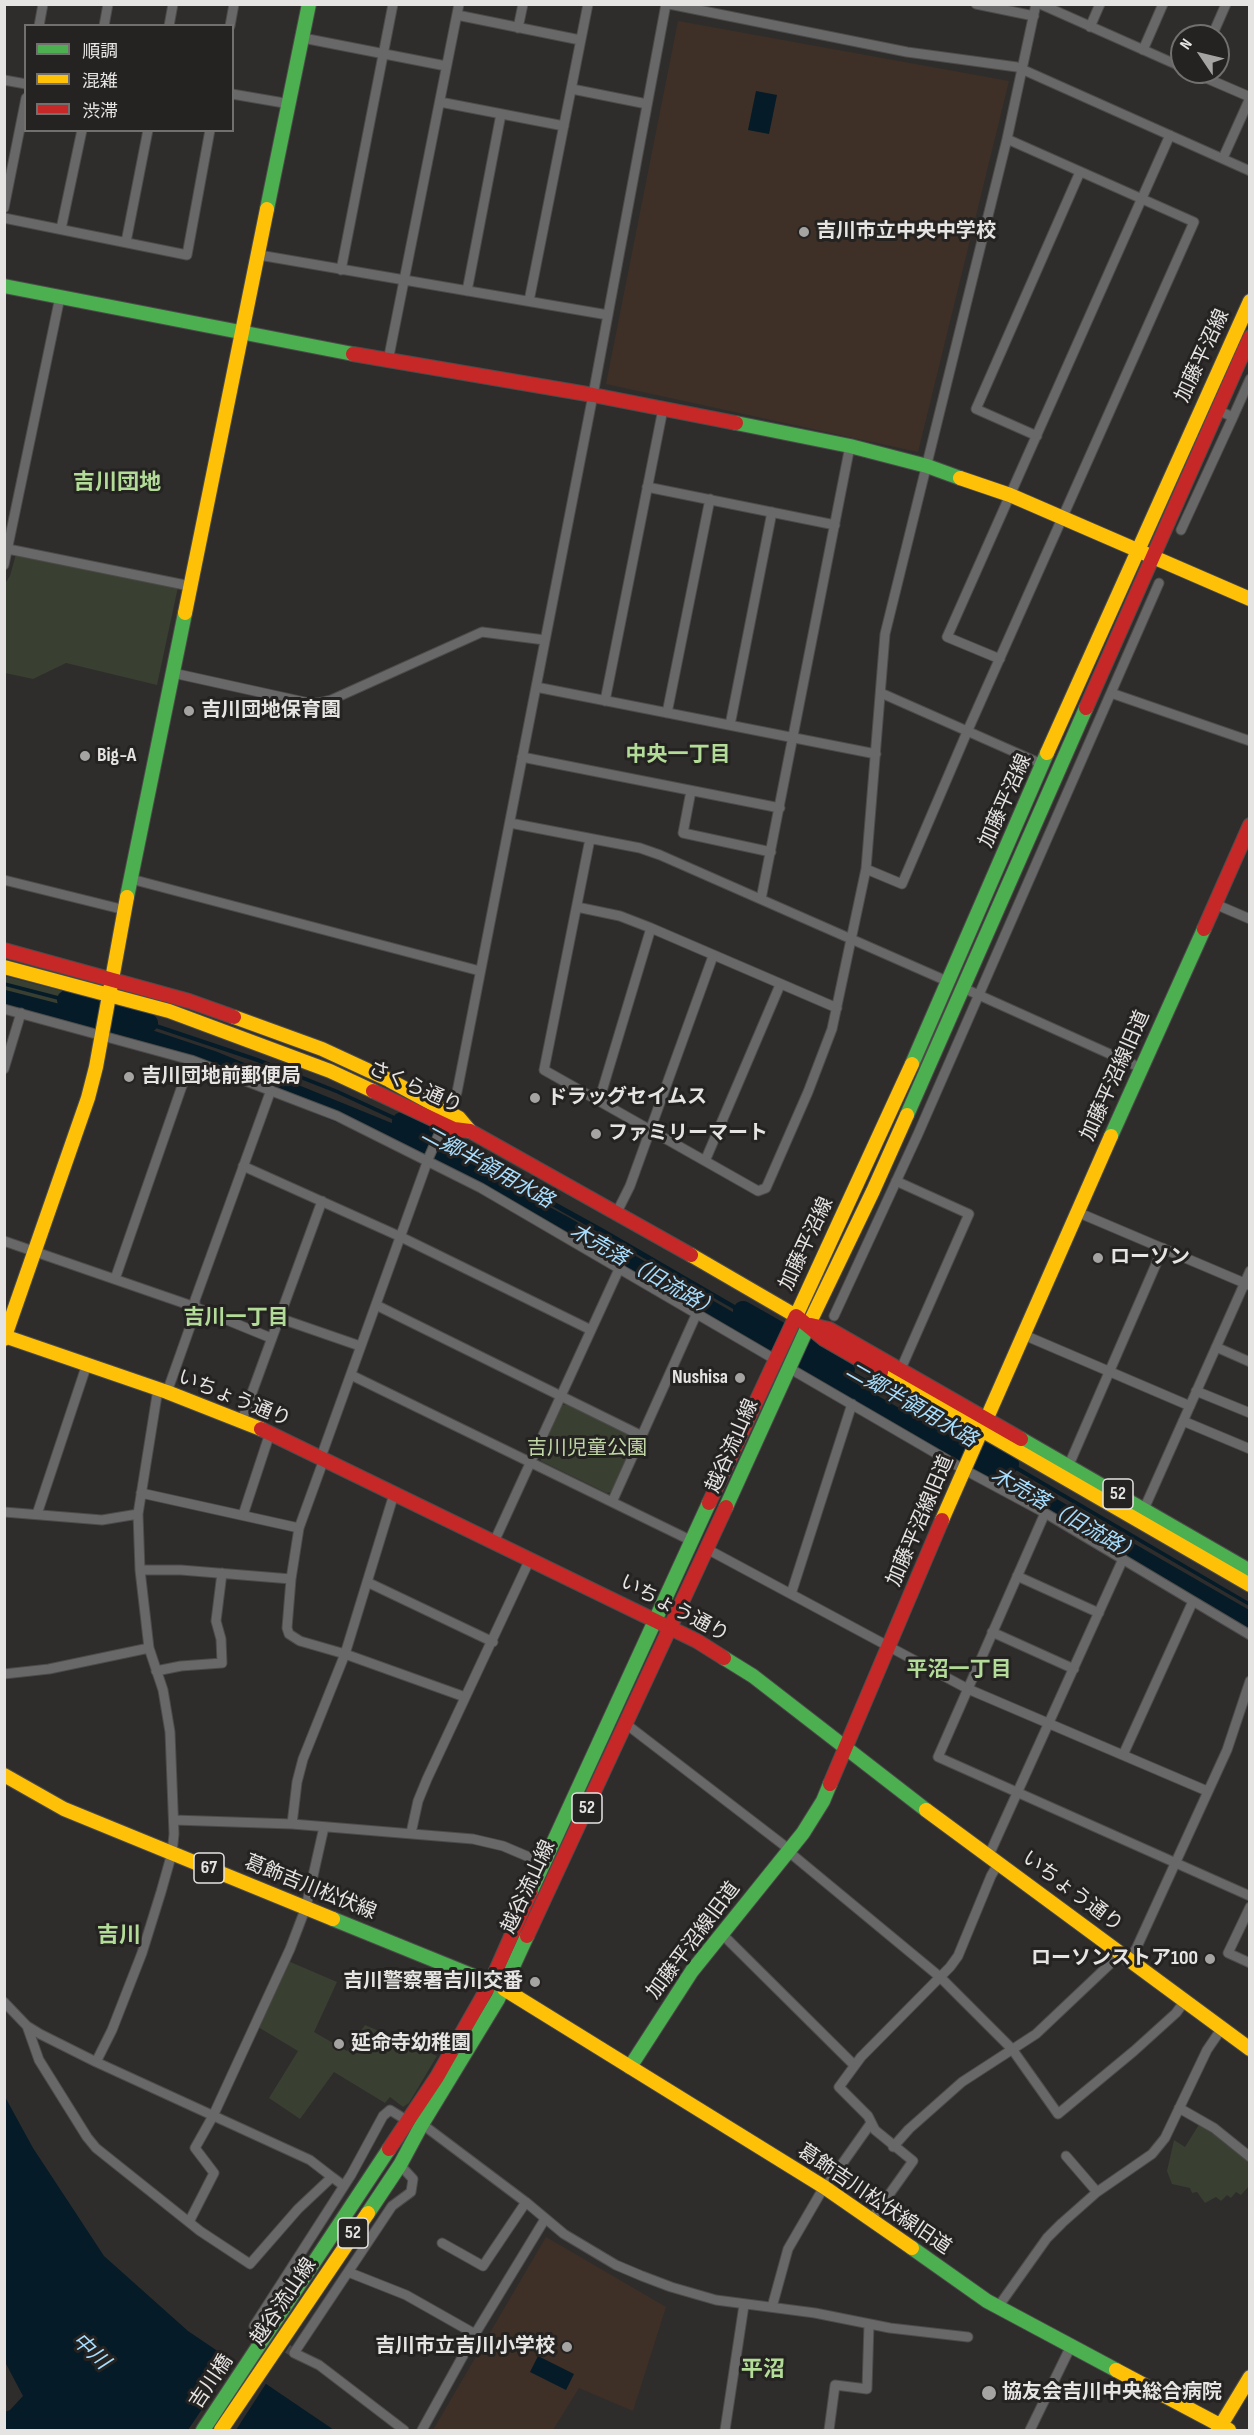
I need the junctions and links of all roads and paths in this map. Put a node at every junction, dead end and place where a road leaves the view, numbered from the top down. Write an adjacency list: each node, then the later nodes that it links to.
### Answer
1 (43, 4): 19 (street)
2 (108, 4): 20 (street)
3 (172, 4): 21 (street)
4 (234, 4): 22 (street)
5 (309, 4): 26 (street)
6 (393, 4): 29 (street)
7 (459, 4): 17 (street)
8 (523, 4): 25 (street)
9 (588, 4): 27 (street)
10 (667, 4): 32 (street); 41 (street)
11 (976, 4): 16 (street)
12 (1038, 4): 18 (street); 24 (street)
13 (1100, 4): 24 (street)
14 (1163, 4): 28 (street)
15 (1226, 4): 23 (street)
16 (1009, 8): 18 (street)
17 (457, 15): 25 (street); 31 (street)
18 (1034, 16): 32 (street)
19 (39, 24)
20 (104, 24)
21 (168, 24)
22 (230, 24)
23 (1217, 24)
24 (1090, 27): 28 (street)
25 (518, 28): 27 (street)
26 (303, 38): 29 (street); 40 (street)
27 (580, 40): 36 (street)
28 (1143, 50): 30 (street)
29 (383, 54): 31 (street); 59 (street)
30 (1170, 62)
31 (446, 66): 39 (street)
32 (1024, 70): 48 (street); 49 (street)
33 (4, 80): 34 (street)
34 (24, 84)
35 (1221, 84): 38 (street)
36 (572, 89): 41 (street); 44 (street)
37 (234, 94): 40 (street)
38 (1250, 97): 50 (street)
39 (440, 102): 43 (street); 60 (street)
40 (290, 104): 58 (street)
41 (647, 104): 66 (street)
42 (24, 108): 54 (street)
43 (501, 114): 44 (street); 62 (street)
44 (564, 126): 65 (street)
45 (82, 132): 56 (street)
46 (148, 132): 57 (street)
47 (210, 132): 57 (street)
48 (1170, 135): 50 (street); 53 (street)
49 (1007, 139): 52 (street); 77 (street)
50 (1223, 158): 51 (street)
51 (1250, 171)
52 (1080, 172): 53 (street); 75 (street)
53 (1142, 199): 75 (street); 82 (street)
54 (4, 208)
55 (4, 218): 56 (street)
56 (61, 229): 57 (street)
57 (126, 242)
58 (260, 255): 59 (street); 67 (street)
59 (341, 270): 60 (street)
60 (404, 281): 62 (street); 69 (street)
61 (4, 286): 63 (street)
62 (467, 291): 65 (street)
63 (60, 297): 67 (street); 85 (street)
64 (1250, 301): 86 (street, 加藤平沼線)
65 (530, 302): 66 (street)
66 (608, 315): 71 (street)
67 (243, 333): 69 (street); 90 (street)
68 (1250, 337): 73 (street, 加藤平沼線)
69 (388, 361): 71 (street)
70 (1250, 379): 74 (street)
71 (593, 395): 72 (street); 94 (street)
72 (663, 409): 76 (street); 78 (street)
73 (1218, 410): 74 (street); 87 (street, 加藤平沼線)
74 (1233, 417): 84 (street)
75 (1036, 436): 79 (street)
76 (850, 446): 77 (street); 83 (street)
77 (927, 466): 79 (street); 98 (street)
78 (647, 487): 80 (street); 100 (street)
79 (1011, 495): 82 (street); 95 (street)
80 (710, 500): 81 (street); 101 (street)
81 (772, 512): 83 (street); 102 (street)
82 (1064, 517): 86 (street); 95 (street)
83 (836, 525): 104 (street)
84 (1181, 530)
85 (8, 549): 88 (street); 90 (street)
86 (1138, 549): 87 (street); 108 (street, 加藤平沼線)
87 (1154, 557): 91 (street); 92 (street, 加藤平沼線)
88 (4, 565)
89 (1160, 583): 93 (street)
90 (190, 585): 96 (street)
91 (1250, 599)
92 (1127, 617): 93 (street); 108 (street, 加藤平沼線)
93 (1142, 623): 99 (street)
94 (545, 640): 96 (street); 97 (street)
95 (1000, 659): 103 (street)
96 (173, 673): 117 (street)
97 (536, 687): 100 (street); 107 (street)
98 (880, 693): 103 (street); 106 (street)
99 (1111, 693): 105 (street); 109 (street)
100 (605, 700): 101 (street)
101 (667, 713): 102 (street)
102 (730, 725): 104 (street)
103 (967, 732): 108 (street); 116 (street)
104 (793, 738): 106 (street); 111 (street)
105 (1250, 741)
106 (876, 754): 116 (street)
107 (522, 757): 110 (street); 112 (street)
108 (1050, 768): 109 (street); 131 (street, 加藤平沼線)
109 (1074, 778): 133 (street)
110 (691, 791): 111 (street); 115 (street)
111 (780, 808): 115 (street)
112 (510, 823): 114 (street); 129 (street)
113 (1250, 825): 120 (street, 加藤平沼線旧道)
114 (590, 839): 119 (street); 121 (street)
115 (771, 852): 119 (street)
116 (866, 869): 125 (street)
117 (131, 879): 122 (street); 129 (street)
118 (4, 880): 122 (street)
119 (761, 899): 125 (street)
120 (1215, 904): 123 (street); 141 (street, 加藤平沼線旧道)
121 (577, 907): 124 (street); 143 (street)
122 (125, 910): 130 (street)
123 (1250, 919)
124 (651, 928): 127 (street); 143 (street)
125 (851, 939): 131 (street); 135 (street)
126 (4, 950): 130 (street, さくら通り)
127 (713, 956): 132 (street); 146 (street)
128 (4, 967): 134 (street, さくら通り)
129 (480, 971): 144 (street)
130 (111, 978): 134 (street); 144 (street, さくら通り)
131 (955, 984): 133 (street); 145 (street, 加藤平沼線); 166 (street, 加藤平沼線)
132 (780, 985): 135 (street); 149 (street)
133 (977, 995): 141 (street); 147 (street)
134 (107, 999): 138 (street); 144 (street, さくら通り)
135 (837, 1008): 149 (street)
136 (4, 1009): 137 (street)
137 (21, 1013): 138 (street); 140 (street)
138 (103, 1032): 139 (street); 158 (street)
139 (190, 1060): 142 (street); 161 (street)
140 (4, 1068)
141 (1141, 1068): 154 (street, 加藤平沼線旧道)
142 (271, 1090): 148 (street); 150 (street)
143 (599, 1101): 146 (street)
144 (443, 1123): 148 (street); 153 (street, さくら通り)
145 (902, 1125): 147 (street); 169 (street, 加藤平沼線)
146 (649, 1130): 149 (street); 153 (street)
147 (918, 1132): 151 (street)
148 (428, 1159): 155 (street); 159 (street)
149 (705, 1161)
150 (243, 1166): 152 (street); 164 (street)
151 (896, 1181): 167 (street); 180 (street)
152 (322, 1202): 155 (street); 168 (street)
153 (617, 1212): 166 (street, さくら通り)
154 (1077, 1212): 157 (street); 171 (street, 加藤平沼線旧道)
155 (401, 1237): 163 (street); 170 (street)
156 (4, 1241): 158 (street)
157 (1163, 1248): 162 (street); 181 (street)
158 (35, 1251): 161 (street); 172 (street)
159 (620, 1267): 165 (street); 170 (street)
160 (1250, 1271): 162 (street)
161 (114, 1279): 164 (street)
162 (1247, 1284): 175 (street)
163 (376, 1305): 174 (street); 185 (street)
164 (195, 1307): 173 (street); 183 (street)
165 (696, 1315): 176 (street); 193 (street)
166 (796, 1316): 169 (street, 52); 176 (street, 越谷流山線 / 52)
167 (834, 1316)
168 (279, 1318): 173 (street); 174 (street)
169 (809, 1324): 179 (street, 越谷流山線 / 52); 180 (street, 52); 191 (street, 52)
170 (591, 1330): 185 (street)
171 (1024, 1335): 181 (street); 191 (street, 加藤平沼線旧道)
172 (5, 1337): 178 (street, いちょう通り)
173 (271, 1338): 189 (street)
174 (360, 1346): 182 (street)
175 (1216, 1347): 177 (street); 184 (street)
176 (776, 1360): 209 (street, 越谷流山線 / 52)
177 (1250, 1362)
178 (87, 1364): 183 (street, いちょう通り); 205 (street)
179 (790, 1365): 186 (street); 211 (street, 越谷流山線 / 52)
180 (900, 1371): 191 (street, 52)
181 (1109, 1372): 187 (street); 198 (street)
182 (351, 1375): 195 (street); 196 (street)
183 (162, 1390): 189 (street, いちょう通り); 199 (street)
184 (1196, 1391): 187 (street); 188 (street)
185 (561, 1396): 193 (street); 196 (street)
186 (852, 1404): 197 (street); 221 (street)
187 (1190, 1406): 190 (street)
188 (1250, 1413)
189 (242, 1420): 192 (street, いちょう通り)
190 (1183, 1421): 194 (street); 202 (street)
191 (980, 1430): 197 (street, 加藤平沼線旧道); 198 (street, 52); 220 (street, 52)
192 (270, 1433): 195 (street, いちょう通り); 207 (street)
193 (642, 1436): 201 (street)
194 (1250, 1449)
195 (322, 1458): 200 (street, いちょう通り); 208 (street)
196 (530, 1462): 201 (street); 210 (street)
197 (964, 1467): 204 (street); 229 (street, 加藤平沼線旧道)
198 (1068, 1467): 202 (street, 52)
199 (141, 1493): 206 (street); 207 (street)
200 (394, 1494): 210 (street, いちょう通り); 219 (street)
201 (612, 1502): 209 (street)
202 (1144, 1509): 215 (street, 52)
203 (4, 1512): 205 (street)
204 (1045, 1513): 212 (street); 217 (street)
205 (37, 1514): 206 (street)
206 (138, 1514): 214 (street)
207 (243, 1515): 208 (street)
208 (299, 1528): 218 (street)
209 (692, 1541): 224 (street, 越谷流山線 / 52)
210 (494, 1542): 213 (street, いちょう通り)
211 (707, 1550): 221 (street); 225 (street, 越谷流山線 / 52)
212 (1123, 1558): 222 (street); 223 (street)
213 (530, 1559): 224 (street, いちょう通り); 228 (street)
214 (140, 1570): 216 (street); 230 (street)
215 (1250, 1571)
216 (222, 1573): 218 (street); 233 (street)
217 (1017, 1576): 223 (street); 226 (street)
218 (291, 1579): 231 (street)
219 (367, 1582): 228 (street); 231 (street)
220 (1250, 1585)
221 (791, 1594): 229 (street)
222 (1193, 1601): 227 (street); 241 (street)
223 (1099, 1612): 232 (street)
224 (656, 1620): 225 (street, いちょう通り); 252 (street, 越谷流山線 / 52)
225 (671, 1628): 238 (street, 越谷流山線 / 52); 240 (street, いちょう通り)
226 (992, 1632): 232 (street); 236 (street)
227 (1250, 1635)
228 (493, 1642): 237 (street)
229 (889, 1647): 236 (street); 240 (street, 加藤平沼線旧道)
230 (149, 1648): 233 (street); 234 (street)
231 (345, 1654): 237 (street); 246 (street)
232 (1074, 1669): 239 (street)
233 (156, 1671): 245 (street)
234 (4, 1674)
235 (1250, 1681): 243 (street)
236 (968, 1689): 239 (street); 244 (street)
237 (465, 1697): 248 (street)
238 (626, 1724): 249 (street); 262 (street, 越谷流山線 / 52)
239 (1050, 1725): 241 (street); 244 (street)
240 (847, 1748): 249 (street, 加藤平沼線旧道); 251 (street, いちょう通り)
241 (1123, 1755): 243 (street)
242 (4, 1775): 250 (street, 葛飾吉川松伏線 / 67)
243 (1207, 1791): 253 (street)
244 (1018, 1794): 251 (street); 253 (street)
245 (174, 1820): 246 (street); 250 (street)
246 (292, 1824): 247 (street)
247 (324, 1827): 248 (street); 255 (street)
248 (411, 1833): 252 (street)
249 (789, 1851): 257 (street, 加藤平沼線旧道); 260 (street)
250 (172, 1852): 255 (street, 葛飾吉川松伏線 / 67); 269 (street)
251 (994, 1859): 258 (street, いちょう通り); 260 (street)
252 (543, 1863): 261 (street, 越谷流山線 / 52)
253 (1176, 1863): 254 (street); 258 (street)
254 (1250, 1896)
255 (306, 1907): 261 (street, 葛飾吉川松伏線 / 67); 273 (street)
256 (1250, 1907): 259 (street)
257 (721, 1933): 270 (street); 271 (street, 加藤平沼線旧道)
258 (1124, 1956): 263 (street, いちょう通り); 267 (street)
259 (1250, 1963)
260 (940, 1977): 267 (street); 270 (street)
261 (491, 1982): 262 (street, 葛飾吉川松伏線 / 67); 274 (street, 越谷流山線 / 52)
262 (504, 1989): 271 (street, 葛飾吉川松伏線旧道); 274 (street, 越谷流山線 / 52)
263 (1184, 2001): 266 (street, いちょう通り); 267 (street)
264 (4, 2002): 265 (street)
265 (27, 2026): 269 (street); 287 (street)
266 (1222, 2028): 268 (street, いちょう通り); 272 (street)
267 (1012, 2049): 276 (street)
268 (1250, 2049)
269 (96, 2062): 273 (street)
270 (855, 2065): 275 (street)
271 (630, 2067): 282 (street, 葛飾吉川松伏線旧道)
272 (1179, 2108): 278 (street); 283 (street)
273 (213, 2116): 280 (street); 287 (street)
274 (415, 2123): 279 (street, 越谷流山線 / 52); 281 (street); 284 (street); 298 (street, 越谷流山線 / 52)
275 (871, 2123): 276 (street); 282 (street)
276 (893, 2147): 286 (street)
277 (1066, 2156): 283 (street)
278 (1250, 2157)
279 (400, 2165): 289 (street); 298 (street, 越谷流山線 / 52)
280 (332, 2177): 281 (street); 287 (street)
281 (345, 2186): 294 (street)
282 (825, 2188): 286 (street, 葛飾吉川松伏線旧道); 291 (street)
283 (1097, 2193): 292 (street)
284 (526, 2202): 285 (street); 288 (street)
285 (544, 2219): 290 (street); 295 (street)
286 (871, 2220): 292 (street, 葛飾吉川松伏線旧道)
287 (189, 2222)
288 (442, 2243)
289 (348, 2272): 295 (street); 303 (street)
290 (744, 2304): 291 (street); 305 (street)
291 (772, 2307): 293 (street)
292 (998, 2307): 297 (street, 葛飾吉川松伏線旧道)
293 (868, 2324): 296 (street); 306 (street)
294 (255, 2326)
295 (475, 2334): 304 (street)
296 (968, 2337)
297 (1071, 2346): 300 (street, 葛飾吉川松伏線旧道); 307 (street)
298 (260, 2359): 301 (street, 吉川橋 / 52); 302 (street, 越谷流山線 / 52)
299 (1250, 2377): 300 (street)
300 (1223, 2429)
301 (203, 2430)
302 (221, 2430)
303 (404, 2430)
304 (422, 2430)
305 (725, 2430)
306 (829, 2430)
307 (1030, 2430)

